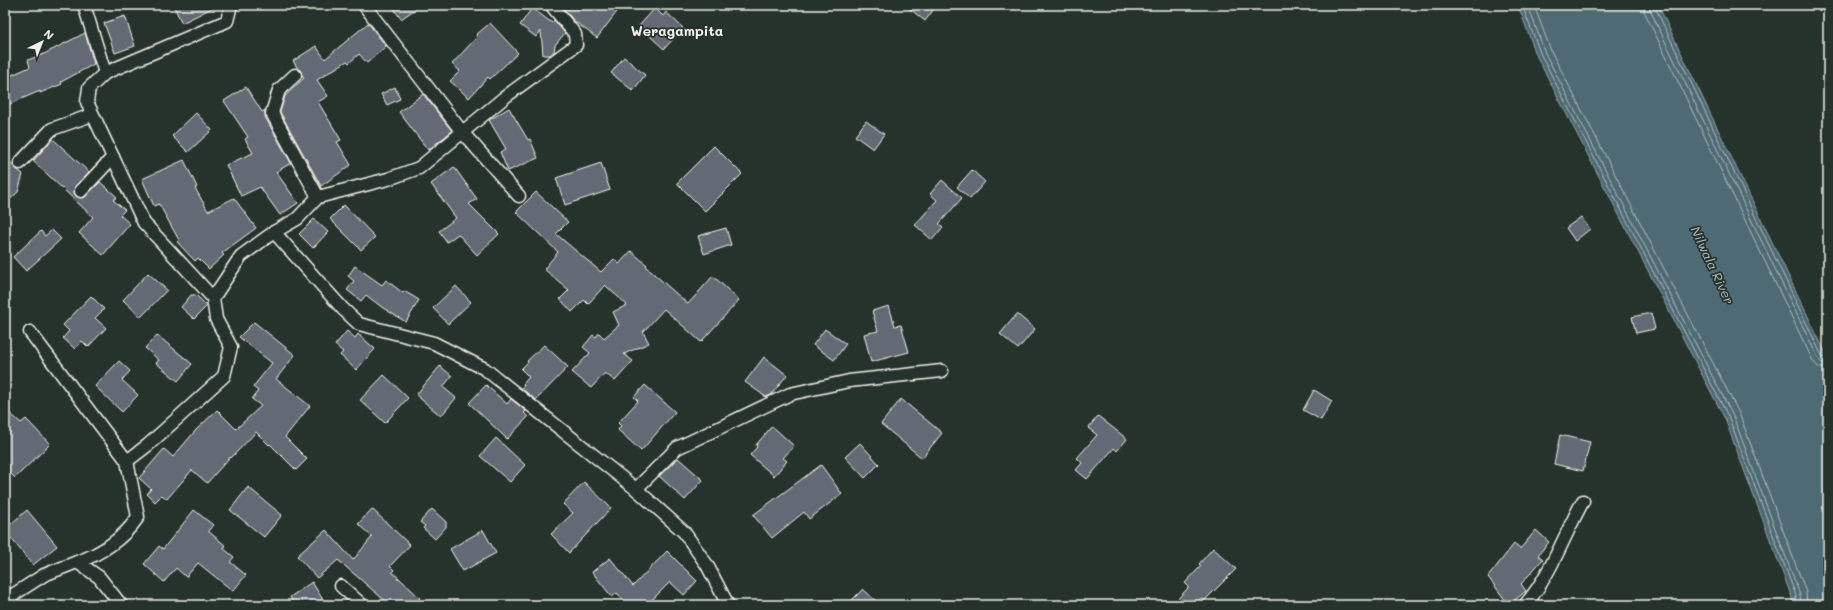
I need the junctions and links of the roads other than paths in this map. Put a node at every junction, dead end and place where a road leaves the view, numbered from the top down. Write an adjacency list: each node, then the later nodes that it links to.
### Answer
1 (84, 5): 5 (street)
2 (231, 5): 5 (street)
3 (364, 5): 8 (street)
4 (551, 5): 8 (street)
5 (105, 73): 7 (street)
6 (295, 75): 13 (street)
7 (92, 115): 9 (street); 10 (street)
8 (463, 133): 12 (street); 13 (street)
9 (113, 157): 11 (street); 15 (street)
10 (20, 163)
11 (81, 191)
12 (519, 196)
13 (318, 197): 14 (street)
14 (274, 232): 15 (street); 19 (street)
15 (213, 298): 18 (street)
16 (30, 332): 18 (street)
17 (942, 371): 19 (street)
18 (127, 461): 21 (street)
19 (636, 489): 26 (street)
20 (1583, 501): 27 (street)
21 (77, 562): 23 (street); 24 (street)
22 (341, 586): 25 (street)
23 (5, 600)
24 (121, 605)
25 (362, 605)
26 (728, 605)
27 (1525, 605)

